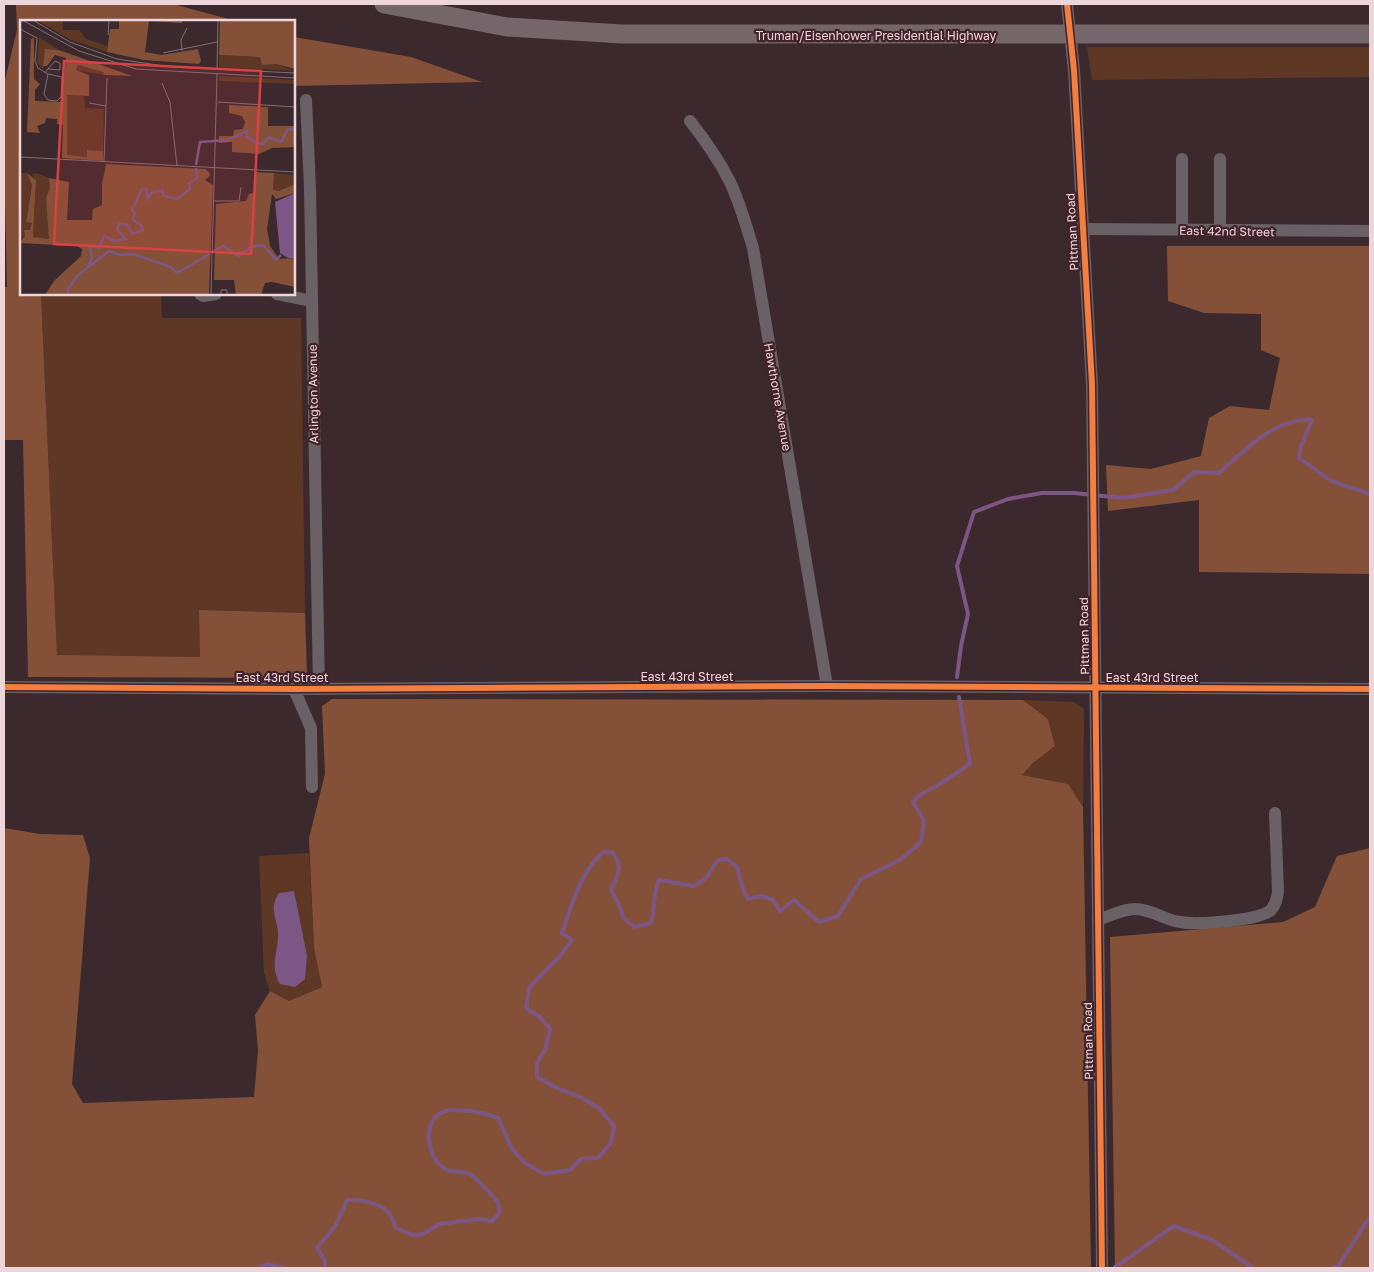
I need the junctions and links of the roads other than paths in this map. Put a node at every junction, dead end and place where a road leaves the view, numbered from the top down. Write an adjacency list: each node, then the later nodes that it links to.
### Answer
1 (384, 4): 3 (highway, Truman/Eisenhower Presidential Highway)
2 (1068, 4): 8 (street, Pittman Road)
3 (1370, 34)
4 (306, 100): 13 (street, Arlington Avenue)
5 (690, 121): 15 (street, Hawthorne Avenue)
6 (1182, 159): 9 (street)
7 (1220, 159): 10 (street)
8 (1083, 229): 9 (street, East 42nd Street); 16 (street, Pittman Road)
9 (1182, 230): 10 (street, East 42nd Street)
10 (1220, 230): 11 (street, East 42nd Street)
11 (1370, 231)
12 (282, 295): 13 (street)
13 (312, 301): 18 (street, Arlington Avenue)
14 (4, 686): 17 (street, East 43rd Street)
15 (827, 686): 16 (street, East 43rd Street); 18 (street, East 43rd Street)
16 (1095, 688): 19 (street, East 43rd Street); 22 (street, Pittman Road)
17 (294, 689): 18 (street, East 43rd Street); 20 (street)
18 (319, 689)
19 (1370, 689)
20 (312, 787)
21 (1275, 813): 22 (street)
22 (1098, 920): 23 (street, Pittman Road)
23 (1102, 1268)

